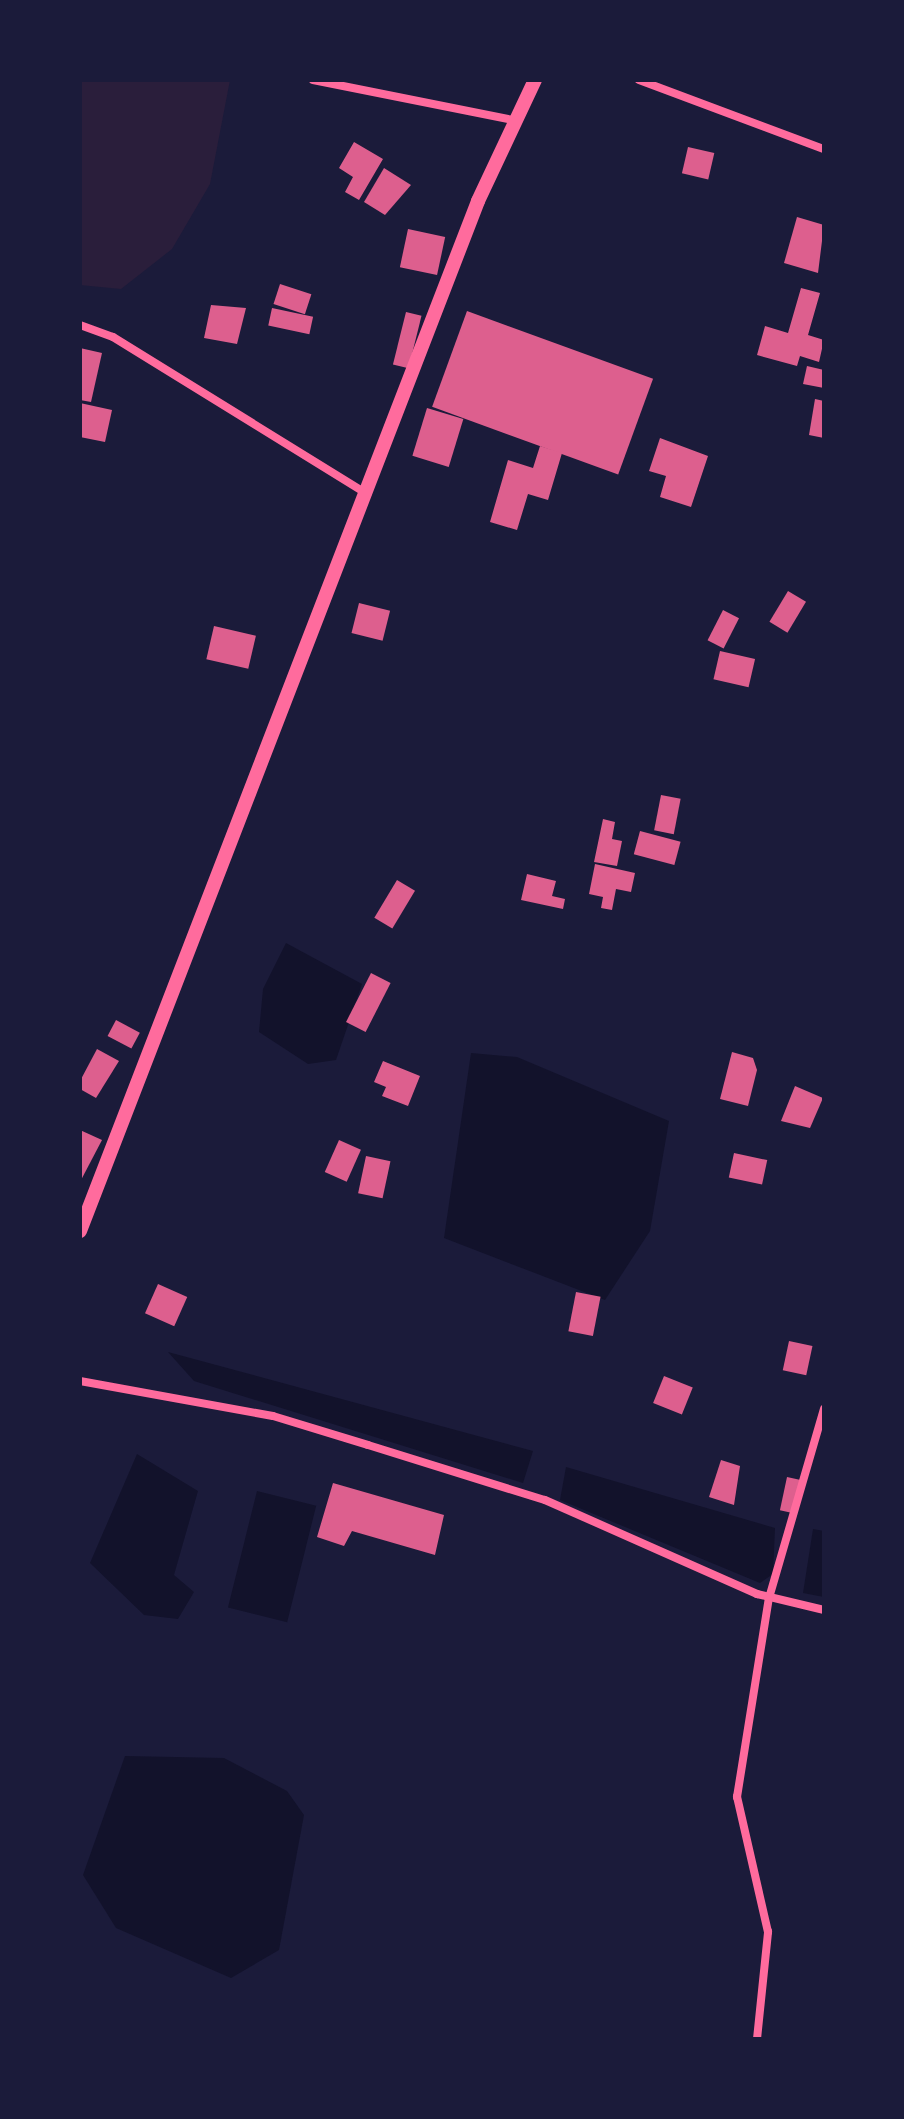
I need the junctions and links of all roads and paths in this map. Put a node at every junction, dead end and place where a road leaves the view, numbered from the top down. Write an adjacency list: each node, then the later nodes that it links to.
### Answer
1 (313, 80): 4 (street)
2 (535, 80): 4 (main road)
3 (639, 80): 5 (street)
4 (518, 121): 7 (main road)
5 (824, 149)
6 (80, 325): 7 (street)
7 (367, 494): 8 (main road)
8 (80, 1231)
9 (80, 1381): 11 (street)
10 (824, 1409): 11 (street)
11 (769, 1598): 12 (street); 13 (street)
12 (824, 1610)
13 (757, 2039)

